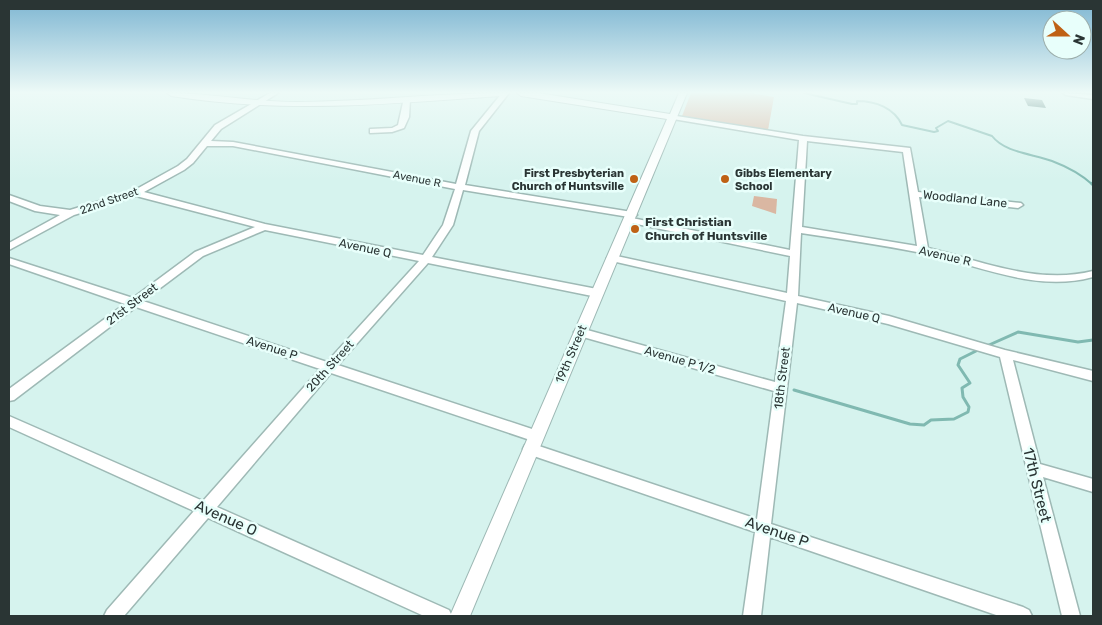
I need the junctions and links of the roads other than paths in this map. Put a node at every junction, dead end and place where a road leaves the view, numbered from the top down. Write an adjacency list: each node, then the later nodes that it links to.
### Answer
1 (226, 122): 8 (street, 22nd Street)
2 (405, 122): 6 (street)
3 (481, 122): 9 (street, 20th Street)
4 (671, 122): 15 (street, 19th Street)
5 (700, 122): 7 (street)
6 (373, 131)
7 (803, 138): 11 (street); 17 (street, 18th Street)
8 (203, 143): 9 (street, Avenue R); 10 (street, 22nd Street)
9 (460, 187): 15 (street, Avenue R); 22 (street, 20th Street)
10 (136, 193): 14 (street, 22nd Street); 16 (street, Avenue Q)
11 (913, 194): 13 (street, Woodland Lane); 19 (street)
12 (9, 198): 14 (street)
13 (1018, 204)
14 (71, 214): 18 (street, 22nd Street)
15 (631, 217): 20 (street, Avenue R); 21 (street, 19th Street)
16 (264, 227): 22 (street, Avenue Q); 27 (street, 21st Street)
17 (796, 229): 19 (street, Avenue R); 20 (street, 18th Street)
18 (9, 247)
19 (923, 250): 24 (street, Avenue R)
20 (795, 254): 26 (street, 18th Street)
21 (612, 258): 25 (street, 19th Street); 26 (street, Avenue Q)
22 (425, 260): 25 (street, Avenue Q); 30 (street, 20th Street)
23 (9, 261): 27 (street, Avenue P)
24 (1093, 274)
25 (597, 293): 28 (street, 19th Street)
26 (792, 298): 29 (street, Avenue Q); 32 (street, 18th Street)
27 (134, 303): 30 (street, Avenue P); 33 (street, 21st Street)
28 (580, 332): 32 (street, Avenue P 1/2); 35 (street, 19th Street)
29 (1005, 354): 31 (street, Avenue Q); 36 (street, 17th Street)
30 (329, 367): 35 (street, Avenue P); 38 (street, 20th Street)
31 (1093, 376)
32 (780, 388): 39 (street, 18th Street)
33 (9, 396)
34 (9, 421): 38 (street, Avenue O)
35 (533, 442): 39 (street, Avenue P); 42 (street, 19th Street)
36 (1032, 468): 37 (street); 45 (street, 17th Street)
37 (1093, 485)
38 (205, 508): 40 (street, 20th Street); 41 (street, Avenue O)
39 (763, 528): 43 (street, 18th Street); 44 (street, Avenue P)
40 (112, 616)
41 (443, 616)
42 (460, 616)
43 (752, 616)
44 (1023, 616)
45 (1071, 616)

